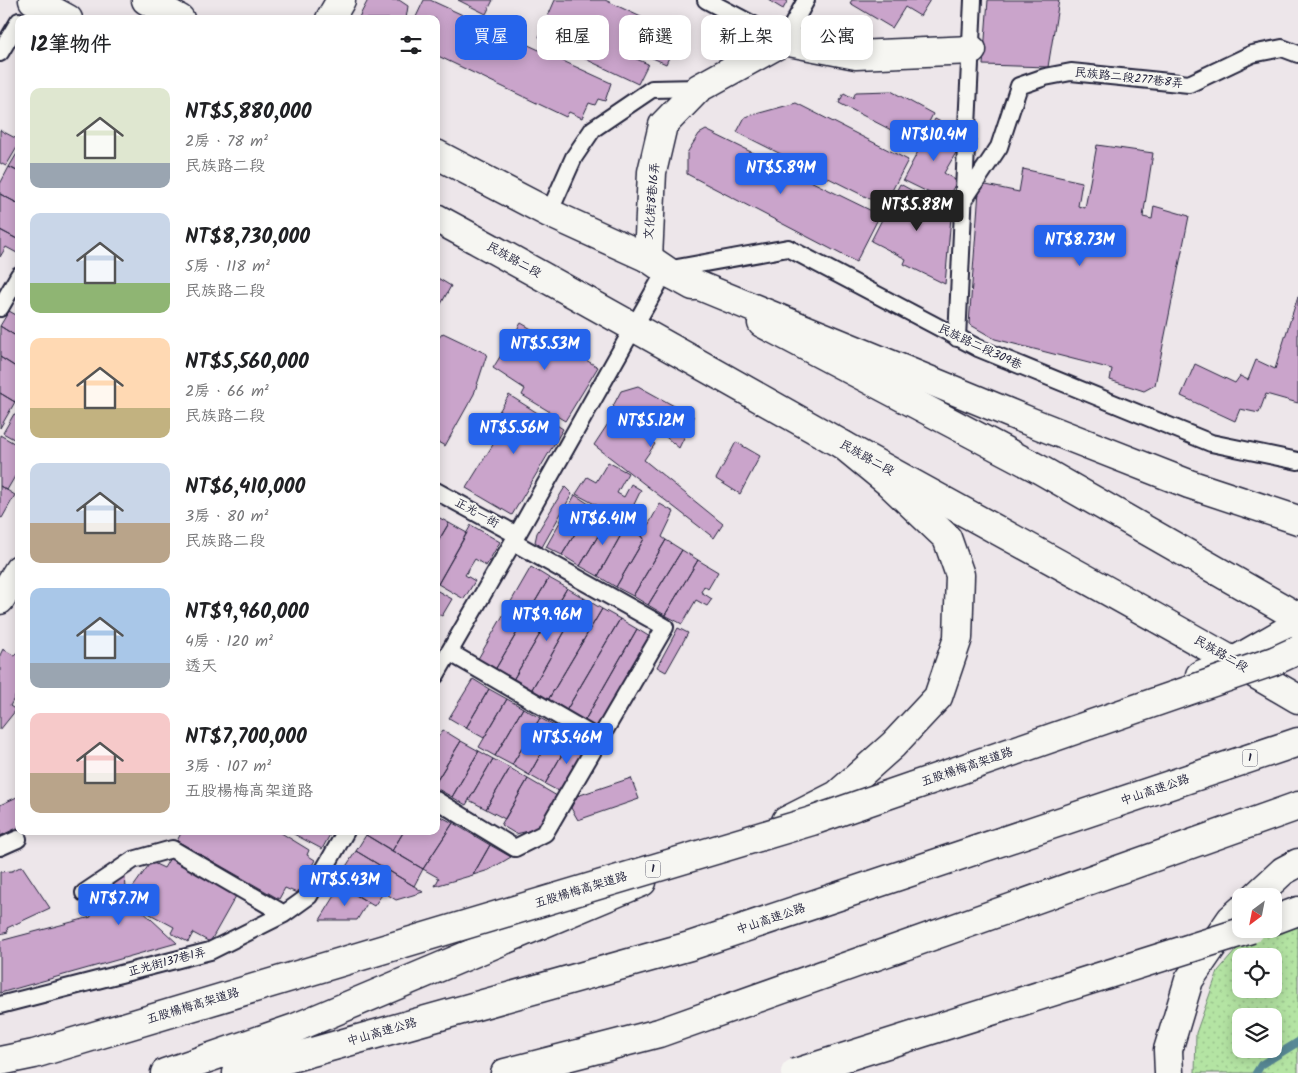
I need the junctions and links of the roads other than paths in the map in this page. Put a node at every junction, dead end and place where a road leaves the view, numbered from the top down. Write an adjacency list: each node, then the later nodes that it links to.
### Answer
1 (32, 0): 7 (lane); 8 (main road)
2 (146, 0): 9 (main road)
3 (341, 0): 10 (main road)
4 (706, 0): 11 (lane)
5 (806, 0): 13 (lane)
6 (973, 0): 15 (lane)
7 (22, 15)
8 (60, 15)
9 (173, 15)
10 (332, 15)
11 (735, 15)
12 (15, 27): 16 (lane)
13 (791, 27)
14 (791, 41): 15 (main road)
15 (972, 50): 21 (lane)
16 (0, 53)
17 (1298, 54): 21 (lane, 民族路二段277巷8弄)
18 (749, 60): 19 (main road, 文化街8巷16弄)
19 (699, 88): 22 (lane); 24 (main road, 文化街8巷16弄)
20 (440, 156): 22 (main road)
21 (965, 198): 28 (lane)
22 (549, 214): 24 (main road)
23 (440, 220): 27 (main road, 民族路二段)
24 (662, 267): 27 (lane); 28 (lane, 民族路二段309巷); 32 (main road); 34 (main road)
25 (13, 281): 26 (lane)
26 (0, 308)
27 (634, 326): 29 (main road, 民族路二段); 33 (lane)
28 (957, 338): 30 (lane, 民族路二段309巷)
29 (843, 445): 38 (main road, 民族路二段); 45 (main road)
30 (1298, 460)
31 (440, 493): 33 (lane, 正光一街)
32 (1298, 520)
33 (515, 539): 37 (lane); 41 (lane, 正光一街)
34 (1298, 616)
35 (1298, 624): 38 (main road)
36 (1298, 650): 58 (main road, 五股楊梅高架道路 / 1, bridge)
37 (449, 652): 39 (lane); 41 (lane)
38 (1234, 661): 40 (main road, 民族路二段); 45 (main road)
39 (440, 668)
40 (1298, 699)
41 (600, 740): 43 (lane)
42 (1298, 742): 60 (main road, 中山高速公路 / 1)
43 (440, 802)
44 (1298, 806): 61 (main road)
45 (769, 829): 59 (main road)
46 (344, 835): 53 (lane, 正光街137巷1弄)
47 (18, 839): 48 (lane)
48 (0, 847)
49 (1290, 867): 50 (main road)
50 (1265, 888)
51 (84, 893): 53 (lane)
52 (1298, 911): 54 (main road)
53 (284, 914): 57 (lane, 正光街137巷1弄)
54 (1282, 917)
55 (1232, 919): 63 (main road)
56 (1232, 935): 62 (main road, bridge)
57 (0, 1005)
58 (0, 1061)
59 (165, 1073)
60 (236, 1073)
61 (505, 1073)
62 (795, 1073)
63 (1169, 1073)

